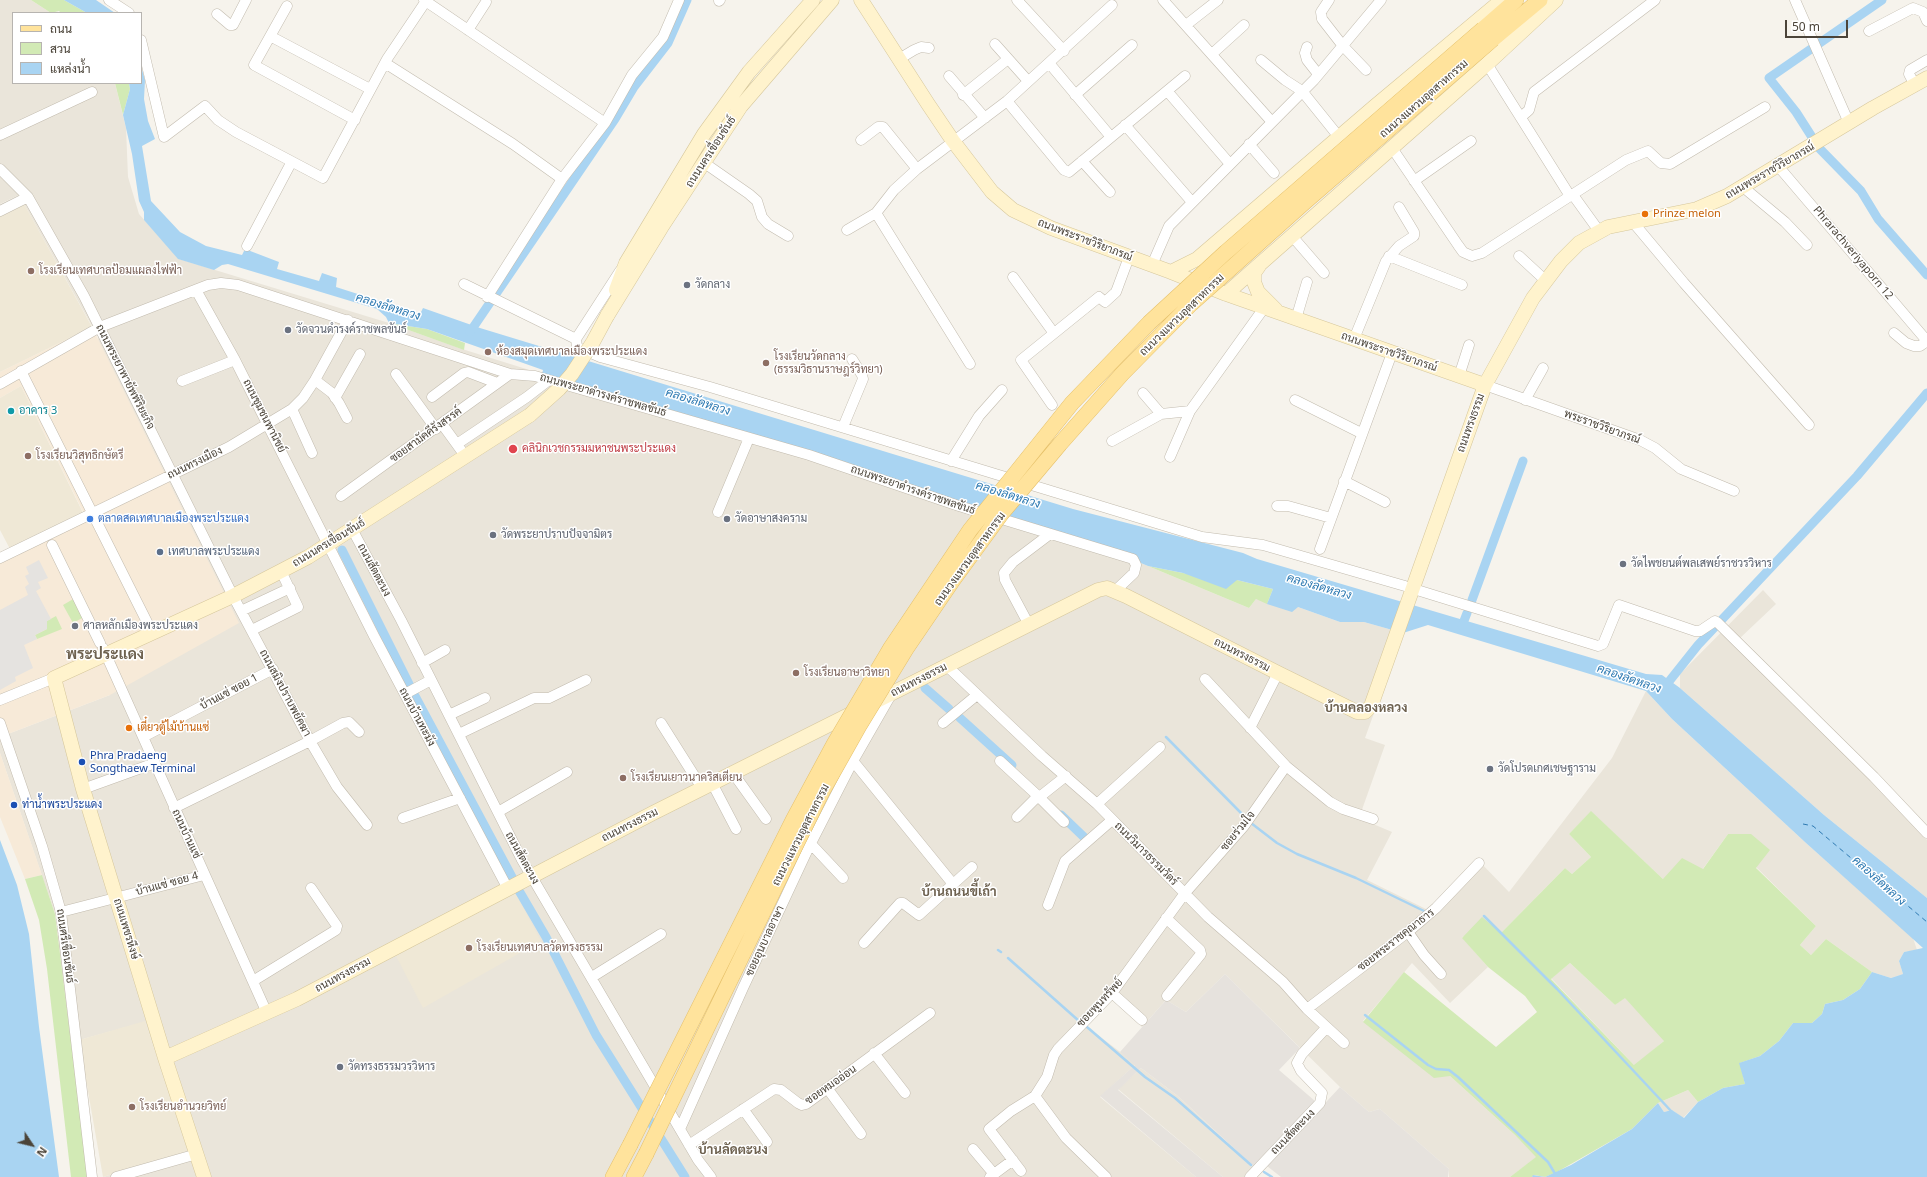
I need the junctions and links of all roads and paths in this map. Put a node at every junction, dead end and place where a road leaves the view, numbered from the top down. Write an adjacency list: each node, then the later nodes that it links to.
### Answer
1 (109, 0): 22 (street)
2 (246, 0): 23 (street)
3 (679, 0): 64 (street)
4 (813, 0): 104 (main road, ถนนนครเขื่อนขันธ์)
5 (832, 0): 77 (main road, ถนนนครเขื่อนขันธ์)
6 (861, 0): 39 (main road, ถนนพระราชวิริยาภรณ์)
7 (1017, 0): 37 (street)
8 (1163, 0): 26 (street)
9 (1218, 0): 26 (street)
10 (1329, 0): 34 (street)
11 (1381, 0): 34 (street)
12 (1502, 0): 69 (main road)
13 (1516, 0): 29 (main road, ถนนวงแหวนอุตสาหกรรม)
14 (1540, 0): 29 (main road, ถนนวงแหวนอุตสาหกรรม)
15 (1556, 0): 45 (main road, ถนนวงแหวนอุตสาหกรรม)
16 (1655, 0): 60 (street)
17 (1795, 0): 65 (street)
18 (425, 1): 27 (street); 43 (street)
19 (486, 2): 27 (street)
20 (1112, 5): 37 (street)
21 (287, 6): 30 (street)
22 (127, 12)
23 (217, 14)
24 (1927, 21): 28 (street)
25 (1244, 25): 38 (street)
26 (1186, 26): 38 (street)
27 (468, 30): 64 (street)
28 (1869, 31)
29 (1488, 34): 278 (main road, ถนนวงแหวนอุตสาหกรรม, bridge); 290 (main road, ถนนวงแหวนอุตสาหกรรม, bridge)
30 (270, 36): 52 (street); 62 (street)
31 (142, 44): 76 (street)
32 (995, 44): 40 (street)
33 (1132, 45): 56 (street)
34 (1343, 46): 46 (street); 47 (street)
35 (1307, 47): 47 (street)
36 (929, 48): 39 (street)
37 (1064, 51): 44 (street)
38 (1212, 54): 63 (street)
39 (899, 59): 71 (main road, ถนนพระราชวิริยาภรณ์)
40 (1008, 59): 50 (street); 57 (street)
41 (1261, 60): 53 (street)
42 (1927, 60): 51 (street)
43 (385, 63): 52 (street); 83 (street)
44 (1049, 64): 50 (street); 56 (street)
45 (1487, 64): 60 (street); 74 (main road, ถนนวงแหวนอุตสาหกรรม)
46 (1366, 70)
47 (1318, 74): 53 (street)
48 (948, 76): 57 (street)
49 (1185, 76): 55 (street)
50 (1028, 81): 58 (street)
51 (1921, 82): 65 (main road, ถนนพระราชวิริยาภรณ์)
52 (370, 89): 62 (street)
53 (1302, 91): 63 (street); 69 (street)
54 (92, 92): 67 (street)
55 (1168, 92): 66 (street); 78 (street)
56 (1075, 94): 68 (street)
57 (963, 95): 61 (street)
58 (1008, 101): 61 (street); 75 (street)
59 (1765, 108): 87 (street)
60 (1520, 116): 87 (street)
61 (985, 118): 71 (street)
62 (354, 120): 76 (street)
63 (1272, 122): 73 (street)
64 (605, 123): 83 (street)
65 (1849, 123): 79 (main road, ถนนพระราชวิริยาภรณ์)
66 (1125, 125): 68 (street); 89 (street)
67 (0, 135)
68 (1111, 137): 75 (street)
69 (1339, 137): 94 (main road)
70 (861, 140): 81 (street)
71 (953, 141): 81 (street); 103 (main road, ถนนพระราชวิริยาภรณ์)
72 (1471, 141): 84 (street)
73 (1249, 144): 78 (street); 82 (street)
74 (1392, 148): 84 (street); 98 (main road, ถนนวงแหวนอุตสาหกรรม)
75 (1082, 161): 86 (street)
76 (291, 162): 100 (street)
77 (703, 162): 97 (street); 120 (main road, ถนนนครเขื่อนขันธ์)
78 (1230, 164): 89 (street)
79 (1778, 166): 85 (main road, ถนนพระราชวิริยาภรณ์); 128 (street, Phrarachveriyaporn 12)
80 (0, 169): 88 (street, ถนนพระยาพายัพพิริยะกิจ)
81 (917, 169): 92 (street)
82 (1274, 173)
83 (562, 179): 117 (street)
84 (1414, 181): 87 (street)
85 (1743, 187): 93 (main road, ถนนพระราชวิริยาภรณ์); 99 (street)
86 (1110, 192)
87 (1572, 196): 96 (street)
88 (28, 197): 91 (street); 123 (street, ถนนพระยาพายัพพิริยะกิจ)
89 (1192, 202): 105 (street)
90 (1399, 207): 101 (street)
91 (0, 211)
92 (876, 213): 95 (street); 134 (street)
93 (1632, 221): 96 (main road, ถนนพระราชวิริยาภรณ์); 158 (street)
94 (1233, 228): 107 (main road); 110 (main road)
95 (847, 230)
96 (1599, 231): 111 (main road, ถนนพระราชวิริยาภรณ์)
97 (788, 236)
98 (1292, 236): 106 (main road, ถนนวงแหวนอุตสาหกรรม); 108 (street)
99 (1807, 245)
100 (247, 246)
101 (1389, 256): 114 (street); 127 (street)
102 (1519, 256): 111 (street)
103 (1129, 257): 105 (main road, ถนนพระราชวิริยาภรณ์); 124 (street)
104 (626, 263): 120 (main road, ถนนนครเขื่อนขันธ์); 126 (street)
105 (1152, 265): 107 (main road, ถนนพระราชวิริยาภรณ์)
106 (1259, 266): 110 (main road, ถนนวงแหวนอุตสาหกรรม); 119 (main road)
107 (1171, 272): 116 (main road, ถนนพระราชวิริยาภรณ์)
108 (1324, 273)
109 (1013, 276): 124 (street)
110 (1244, 278): 116 (main road, ถนนวงแหวนอุตสาหกรรม)
111 (1545, 280): 145 (main road, ถนนพระราชวิริยาภรณ์)
112 (1307, 282): 121 (street)
113 (464, 284): 117 (street)
114 (1462, 285)
115 (196, 290): 122 (street, ถนนพระยาดำรงค์ราชพลขันธ์); 123 (street, ถนนพระยาดำรงค์ราชพลขันธ์); 133 (street, ถนนชุมชนพานิชย์)
116 (1226, 294): 118 (main road, ถนนพระราชวิริยาภรณ์)
117 (489, 298): 126 (street)
118 (1264, 308): 119 (main road, ถนนพระราชวิริยาภรณ์); 154 (street)
119 (1278, 313): 121 (main road, ถนนพระราชวิริยาภรณ์)
120 (607, 316): 166 (main road, ถนนนครเขื่อนขันธ์, bridge)
121 (1296, 319): 127 (main road, ถนนพระราชวิริยาภรณ์)
122 (348, 320): 138 (street, ถนนพระยาดำรงค์ราชพลขันธ์); 140 (street, ถนนทรงเมือง)
123 (100, 327): 136 (street, ถนนพระยาดำรงค์ราชพลขันธ์); 169 (street, ถนนพระยาพายัพพิริยะกิจ)
124 (1053, 332): 152 (street)
125 (1894, 333): 128 (street)
126 (576, 339): 160 (street)
127 (1354, 339): 130 (main road, ถนนพระราชวิริยาภรณ์)
128 (1927, 341)
129 (1469, 344): 139 (street)
130 (1392, 353): 139 (main road, ถนนพระราชวิริยาภรณ์); 161 (street)
131 (360, 354): 149 (street)
132 (852, 359): 160 (street)
133 (235, 360): 142 (street); 157 (street, ถนนชุมชนพานิชย์)
134 (970, 364)
135 (1543, 368): 151 (street)
136 (21, 371): 144 (street, ถนนพระยาดำรงค์ราชพลขันธ์); 176 (street)
137 (396, 374): 159 (street)
138 (510, 374): 141 (street, ถนนพระยาดำรงค์ราชพลขันธ์); 143 (street, ซอยสามัคคีรังสรรค์)
139 (1459, 376): 145 (main road, ถนนพระราชวิริยาภรณ์)
140 (315, 380): 149 (street); 153 (street, ถนนทรงเมือง)
141 (549, 380): 162 (street, ถนนพระยาดำรงค์ราชพลขันธ์); 164 (street)
142 (182, 381)
143 (497, 383): 148 (street); 159 (street, ซอยสามัคคีรังสรรค์)
144 (0, 384)
145 (1485, 385): 151 (street, พระราชวิริยาภรณ์); 186 (main road, ถนนทรงธรรม)
146 (1002, 390): 168 (street)
147 (1143, 393): 155 (street)
148 (432, 397)
149 (335, 398): 156 (street)
150 (1295, 400): 161 (street)
151 (1525, 400): 171 (street, พระราชวิริยาภรณ์)
152 (1052, 404)
153 (292, 409): 157 (street, ถนนทรงเมือง); 165 (street)
154 (1190, 411): 155 (street); 167 (street)
155 (1161, 414): 163 (street)
156 (347, 418)
157 (267, 424): 169 (street, ถนนทรงเมือง); 181 (street, ถนนชุมชนพานิชย์)
158 (1808, 425)
159 (439, 427): 164 (street); 172 (street, ซอยสามัคคีรังสรรค์)
160 (843, 427): 168 (street)
161 (1361, 434): 170 (street)
162 (749, 438): 175 (street); 179 (street, ถนนพระยาดำรงค์ราชพลขันธ์)
163 (1112, 442)
164 (457, 444): 166 (street)
165 (312, 453)
166 (466, 456): 178 (main road, ถนนนครเขื่อนขันธ์)
167 (1170, 457)
168 (952, 461): 186 (street)
169 (173, 474): 176 (street, ถนนทรงเมือง); 188 (street, ถนนพระยาพายัพพิริยะกิจ)
170 (1344, 481): 173 (street); 177 (street)
171 (1734, 491)
172 (341, 496)
173 (1385, 502)
174 (1277, 506): 177 (street)
175 (718, 512)
176 (92, 513): 183 (street, ถนนทรงเมือง); 192 (street)
177 (1331, 518): 182 (street)
178 (352, 529): 181 (main road, ถนนนครเขื่อนขันธ์); 195 (street, ถนนสัตตะนง)
179 (1050, 534): 187 (street, ถนนพระยาดำรงค์ราชพลขันธ์); 190 (street)
180 (52, 545): 193 (street, ถนนบ้านแซ่)
181 (328, 545): 184 (main road, ถนนนครเขื่อนขันธ์); 203 (street, ถนนบ้านทะมัง)
182 (1320, 549)
183 (0, 558)
184 (281, 571): 185 (street); 188 (main road, ถนนนครเขื่อนขันธ์)
185 (290, 588): 189 (street); 191 (street)
186 (1411, 589): 198 (main road, ถนนทรงธรรม); 240 (street)
187 (1116, 591): 190 (main road, ถนนทรงธรรม); 198 (main road, ถนนทรงธรรม)
188 (233, 596): 189 (street, ถนนสมิงปราบพยัคฆา); 192 (main road, ถนนนครเขื่อนขันธ์)
189 (241, 611): 191 (street, ถนนสมิงปราบพยัคฆา)
190 (1029, 625): 196 (main road, ถนนทรงธรรม)
191 (252, 630): 197 (street, ถนนสมิงปราบพยัคฆา)
192 (152, 632): 193 (main road, ถนนนครเขื่อนขันธ์)
193 (103, 648): 199 (main road, ถนนนครเขื่อนขันธ์); 215 (street, ถนนบ้านแซ่)
194 (445, 650): 195 (street)
195 (422, 663): 201 (street, ถนนสัตตะนง)
196 (946, 666): 204 (main road, ถนนทรงธรรม); 205 (street, ถนนวิมารธรรมวัตร์)
197 (273, 669): 215 (street, บ้านแซ่ ซอย 1); 216 (street, ถนนสมิงปราบพยัคฆา)
198 (1278, 673): 212 (street)
199 (54, 678): 207 (street, ถนนนครเขื่อนขันธ์); 226 (main road, ถนนเพชรหึงษ์)
200 (1205, 679): 212 (street)
201 (431, 680): 203 (street); 208 (street, ถนนสัตตะนง)
202 (586, 680): 214 (street)
203 (406, 693): 228 (street, ถนนบ้านทะมัง)
204 (892, 693): 218 (street, ซอยอุนบาลอาษา); 223 (main road, ถนนทรงธรรม)
205 (976, 694): 211 (street); 224 (street, ถนนวิมารธรรมวัตร์)
206 (486, 698): 208 (street)
207 (0, 700)
208 (449, 715): 214 (street, ถนนสัตตะนง)
209 (0, 723): 253 (street, ถนนศรีเขื่อนขันธ์)
210 (661, 723): 225 (street)
211 (943, 723)
212 (1250, 728): 221 (street)
213 (359, 732): 216 (street)
214 (458, 734): 231 (street, ถนนสัตตะนง)
215 (143, 738): 220 (street, ถนนบ้านแซ่)
216 (310, 741): 230 (street, ถนนสมิงปราบพยัคฆา); 238 (street)
217 (1160, 747): 229 (street)
218 (853, 761): 241 (street, ซอยอุนบาลอาษา); 247 (street)
219 (1000, 761): 227 (street)
220 (155, 763): 226 (street); 230 (street, ถนนบ้านแซ่)
221 (1286, 766): 235 (street); 250 (street, ซอยร่วมใจ)
222 (567, 772): 231 (street)
223 (733, 773): 225 (main road, ถนนทรงธรรม); 234 (street)
224 (1066, 776): 227 (street); 229 (street, ถนนวิมารธรรมวัตร์)
225 (707, 786): 239 (street); 245 (main road, ถนนทรงธรรม)
226 (83, 789): 251 (main road, ถนนเพชรหึงษ์)
227 (1038, 796): 232 (street); 237 (street)
228 (460, 798): 233 (street); 249 (street, ถนนบ้านทะมัง)
229 (1097, 804): 236 (street, ถนนวิมารธรรมวัตร์)
230 (174, 808): 244 (street, ถนนบ้านแซ่)
231 (498, 812): 245 (street, ถนนสัตตะนง)
232 (1017, 817)
233 (403, 818)
234 (766, 819)
235 (1373, 819)
236 (1112, 820): 250 (street, ถนนวิมารธรรมวัตร์); 252 (street)
237 (1064, 822)
238 (367, 825)
239 (736, 829)
240 (1927, 833)
241 (810, 844): 246 (street); 275 (street, ซอยอุนบาลอาษา)
242 (1479, 863): 255 (street, ซอยพระราชคุณาธาร)
243 (972, 867): 247 (street)
244 (204, 875): 251 (street, บ้านแซ่ ซอย 4); 260 (street, ถนนบ้านแซ่)
245 (532, 876): 249 (main road, ถนนทรงธรรม); 259 (street, ถนนสัตตะนง)
246 (843, 878)
247 (953, 884): 257 (street)
248 (311, 888): 260 (street)
249 (508, 889): 264 (main road, ถนนทรงธรรม)
250 (1185, 893): 254 (street, ซอยพูนทรัพย์); 263 (street, ถนนวิมารธรรมวัตร์)
251 (116, 898): 253 (street, บ้านแซ่ ซอย 4); 270 (main road, ถนนเพชรหึงษ์)
252 (1048, 905)
253 (61, 912): 285 (street, ถนนศรีเขื่อนขันธ์)
254 (1166, 918): 261 (street, ซอยพูนทรัพย์); 262 (street)
255 (1408, 932): 258 (street); 263 (street, ซอยพระราชคุณาธาร)
256 (661, 934): 259 (street)
257 (864, 943)
258 (1441, 974)
259 (592, 977): 275 (street, ถนนสัตตะนง)
260 (253, 981): 264 (street, ถนนบ้านแซ่)
261 (1112, 993): 266 (street); 273 (street, ซอยพูนทรัพย์)
262 (1167, 996)
263 (1306, 1009): 267 (street, ถนนวิมารธรรมวัตร์)
264 (267, 1013): 270 (main road, ถนนทรงธรรม)
265 (930, 1013): 269 (street, ซอยหมออ่อน)
266 (1142, 1020)
267 (1326, 1028): 268 (street, ถนนวิมารธรรมวัตร์); 293 (street, ถนนสัตตะนง)
268 (1344, 1043)
269 (874, 1053): 271 (street, ซอยหมออ่อน); 272 (street)
270 (165, 1058): 281 (main road, ถนนเพชรหึงษ์)
271 (827, 1088): 274 (street, ซอยหมออ่อน); 276 (street)
272 (905, 1093)
273 (1035, 1096): 282 (street, ซอยพูนทรัพย์); 292 (street)
274 (743, 1110): 277 (street); 279 (street, ซอยหมออ่อน)
275 (680, 1130): 279 (street, ถนนสัตตะนง)
276 (861, 1134)
277 (767, 1142)
278 (630, 1145): 288 (main road); 289 (main road, ถนนวงแหวนอุตสาหกรรม)
279 (689, 1145): 291 (street, ถนนสัตตะนง)
280 (973, 1149): 284 (street)
281 (197, 1154): 286 (street); 287 (main road, ถนนเพชรหึงษ์)
282 (1013, 1160): 283 (street, ซอยพูนทรัพย์); 284 (street)
283 (1021, 1171)
284 (992, 1176)
285 (92, 1177)
286 (116, 1177)
287 (204, 1177)
288 (612, 1177)
289 (616, 1177)
290 (635, 1177)
291 (711, 1177)
292 (1106, 1177)
293 (1250, 1177)

